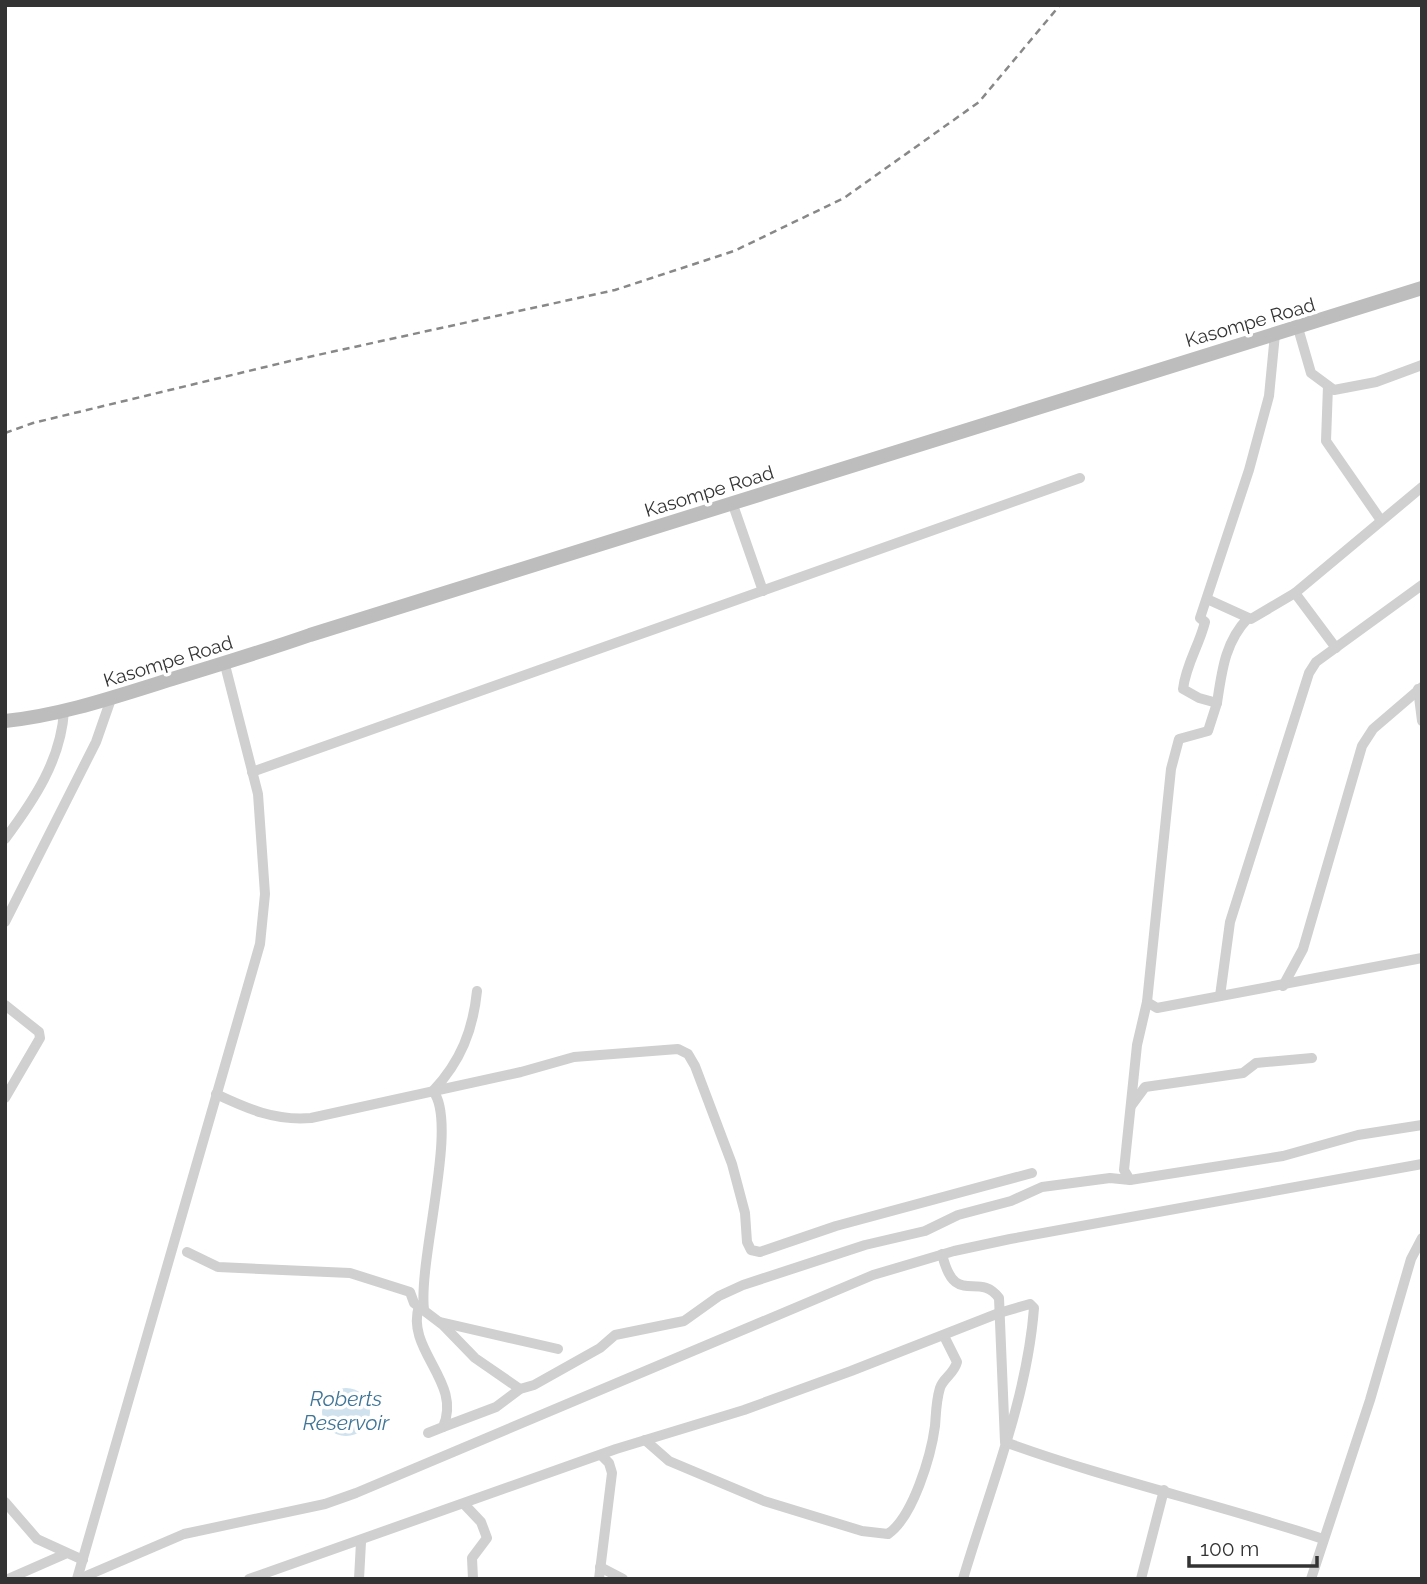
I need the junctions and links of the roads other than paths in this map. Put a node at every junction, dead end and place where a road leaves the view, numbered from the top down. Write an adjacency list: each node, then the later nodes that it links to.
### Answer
1 (1422, 289): 2 (street, Kasompe Road)
2 (1298, 328): 3 (street, Kasompe Road); 5 (street)
3 (1275, 334): 8 (street, Kasompe Road); 13 (street)
4 (1422, 365): 5 (street)
5 (1328, 386): 9 (street)
6 (1080, 478): 11 (street)
7 (1422, 487): 9 (street)
8 (733, 505): 11 (street); 16 (street, Kasompe Road)
9 (1380, 519): 12 (street)
10 (1422, 584): 15 (street)
11 (763, 591): 23 (street)
12 (1295, 593): 14 (street); 15 (street)
13 (1207, 599): 14 (street); 19 (street)
14 (1248, 618): 19 (street)
15 (1336, 648): 29 (street)
16 (225, 665): 18 (street, Kasompe Road); 23 (street)
17 (1420, 688): 22 (street); 27 (street)
18 (111, 699): 20 (street, Kasompe Road); 25 (street)
19 (1217, 703): 30 (street)
20 (64, 710): 21 (street, Kasompe Road); 24 (street)
21 (5, 721)
22 (1422, 721)
23 (252, 772): 34 (street)
24 (5, 839)
25 (5, 922)
26 (1422, 958): 27 (street)
27 (1283, 986): 29 (street)
28 (477, 991): 33 (street)
29 (1220, 996): 30 (street)
30 (1147, 1002): 36 (street)
31 (5, 1005): 35 (street)
32 (1312, 1058): 36 (street)
33 (433, 1091): 34 (street); 39 (street); 44 (street)
34 (216, 1094): 61 (street)
35 (5, 1098)
36 (1131, 1107): 40 (street)
37 (1422, 1125): 40 (street)
38 (1422, 1164): 43 (street)
39 (1032, 1173)
40 (1130, 1180): 49 (street)
41 (1422, 1238): 58 (street)
42 (187, 1252): 44 (street)
43 (942, 1254): 45 (street); 65 (street)
44 (421, 1308): 46 (street); 50 (street)
45 (999, 1312): 47 (street); 53 (street); 53 (street)
46 (440, 1322): 48 (street); 49 (street)
47 (944, 1336): 52 (street); 52 (street)
48 (558, 1349)
49 (520, 1389): 50 (street)
50 (443, 1427): 51 (street)
51 (428, 1433)
52 (645, 1440): 54 (street)
53 (1005, 1442): 55 (street); 70 (street)
54 (601, 1455): 57 (street); 62 (street)
55 (1164, 1490): 58 (street); 71 (street)
56 (5, 1502): 60 (street)
57 (464, 1504): 59 (street); 67 (street)
58 (1323, 1539): 72 (street)
59 (361, 1542): 63 (street); 66 (street)
60 (65, 1554): 61 (street); 64 (street)
61 (83, 1560): 65 (street)
62 (600, 1567): 68 (street); 69 (street)
63 (256, 1578)
64 (8, 1579)
65 (78, 1579)
66 (359, 1579)
67 (473, 1579)
68 (598, 1579)
69 (624, 1579)
70 (963, 1579)
71 (1141, 1579)
72 (1311, 1579)

